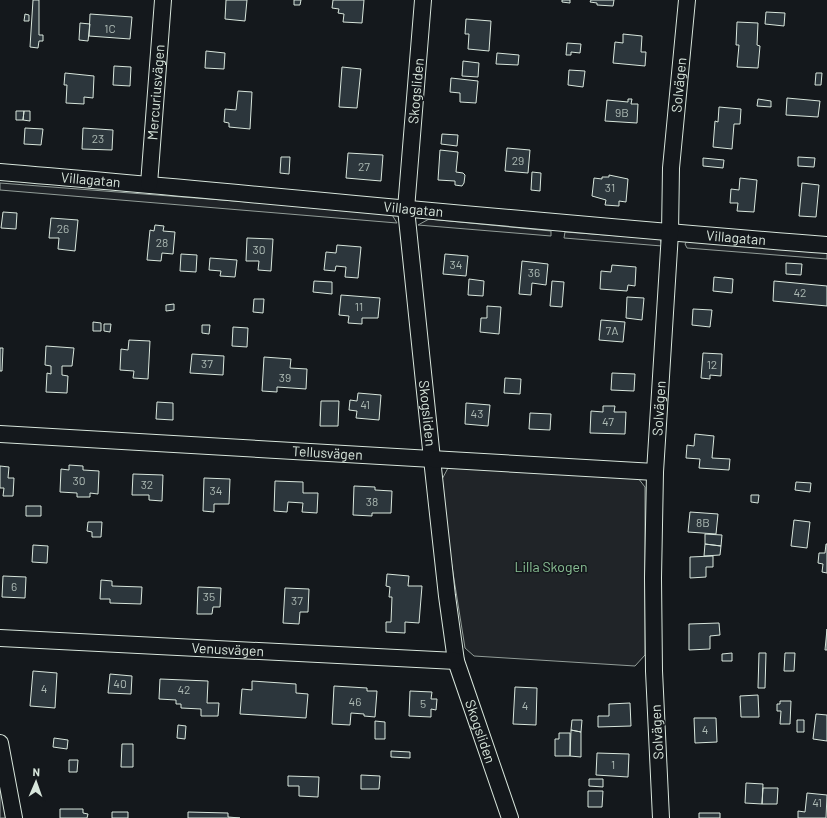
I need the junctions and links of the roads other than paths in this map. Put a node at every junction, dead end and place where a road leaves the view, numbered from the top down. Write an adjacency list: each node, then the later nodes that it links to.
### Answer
1 (163, 0): 5 (street, Mercuriusvägen)
2 (423, 0): 6 (street, Skogsliden)
3 (687, 0): 7 (street, Solvägen)
4 (0, 172): 5 (street, Villagatan)
5 (149, 184): 6 (street, Villagatan)
6 (406, 209): 7 (street, Villagatan); 10 (street, Skogsliden)
7 (670, 233): 8 (street, Villagatan); 11 (street, Solvägen)
8 (827, 245)
9 (0, 434): 10 (street, Tellusvägen)
10 (432, 459): 11 (street, Tellusvägen); 13 (street, Skogsliden)
11 (655, 472): 17 (street, Solvägen)
12 (0, 638): 13 (street, Venusvägen)
13 (456, 661): 16 (street, Skogsliden)
14 (0, 743): 15 (street)
15 (14, 818)
16 (510, 818)
17 (661, 818)

